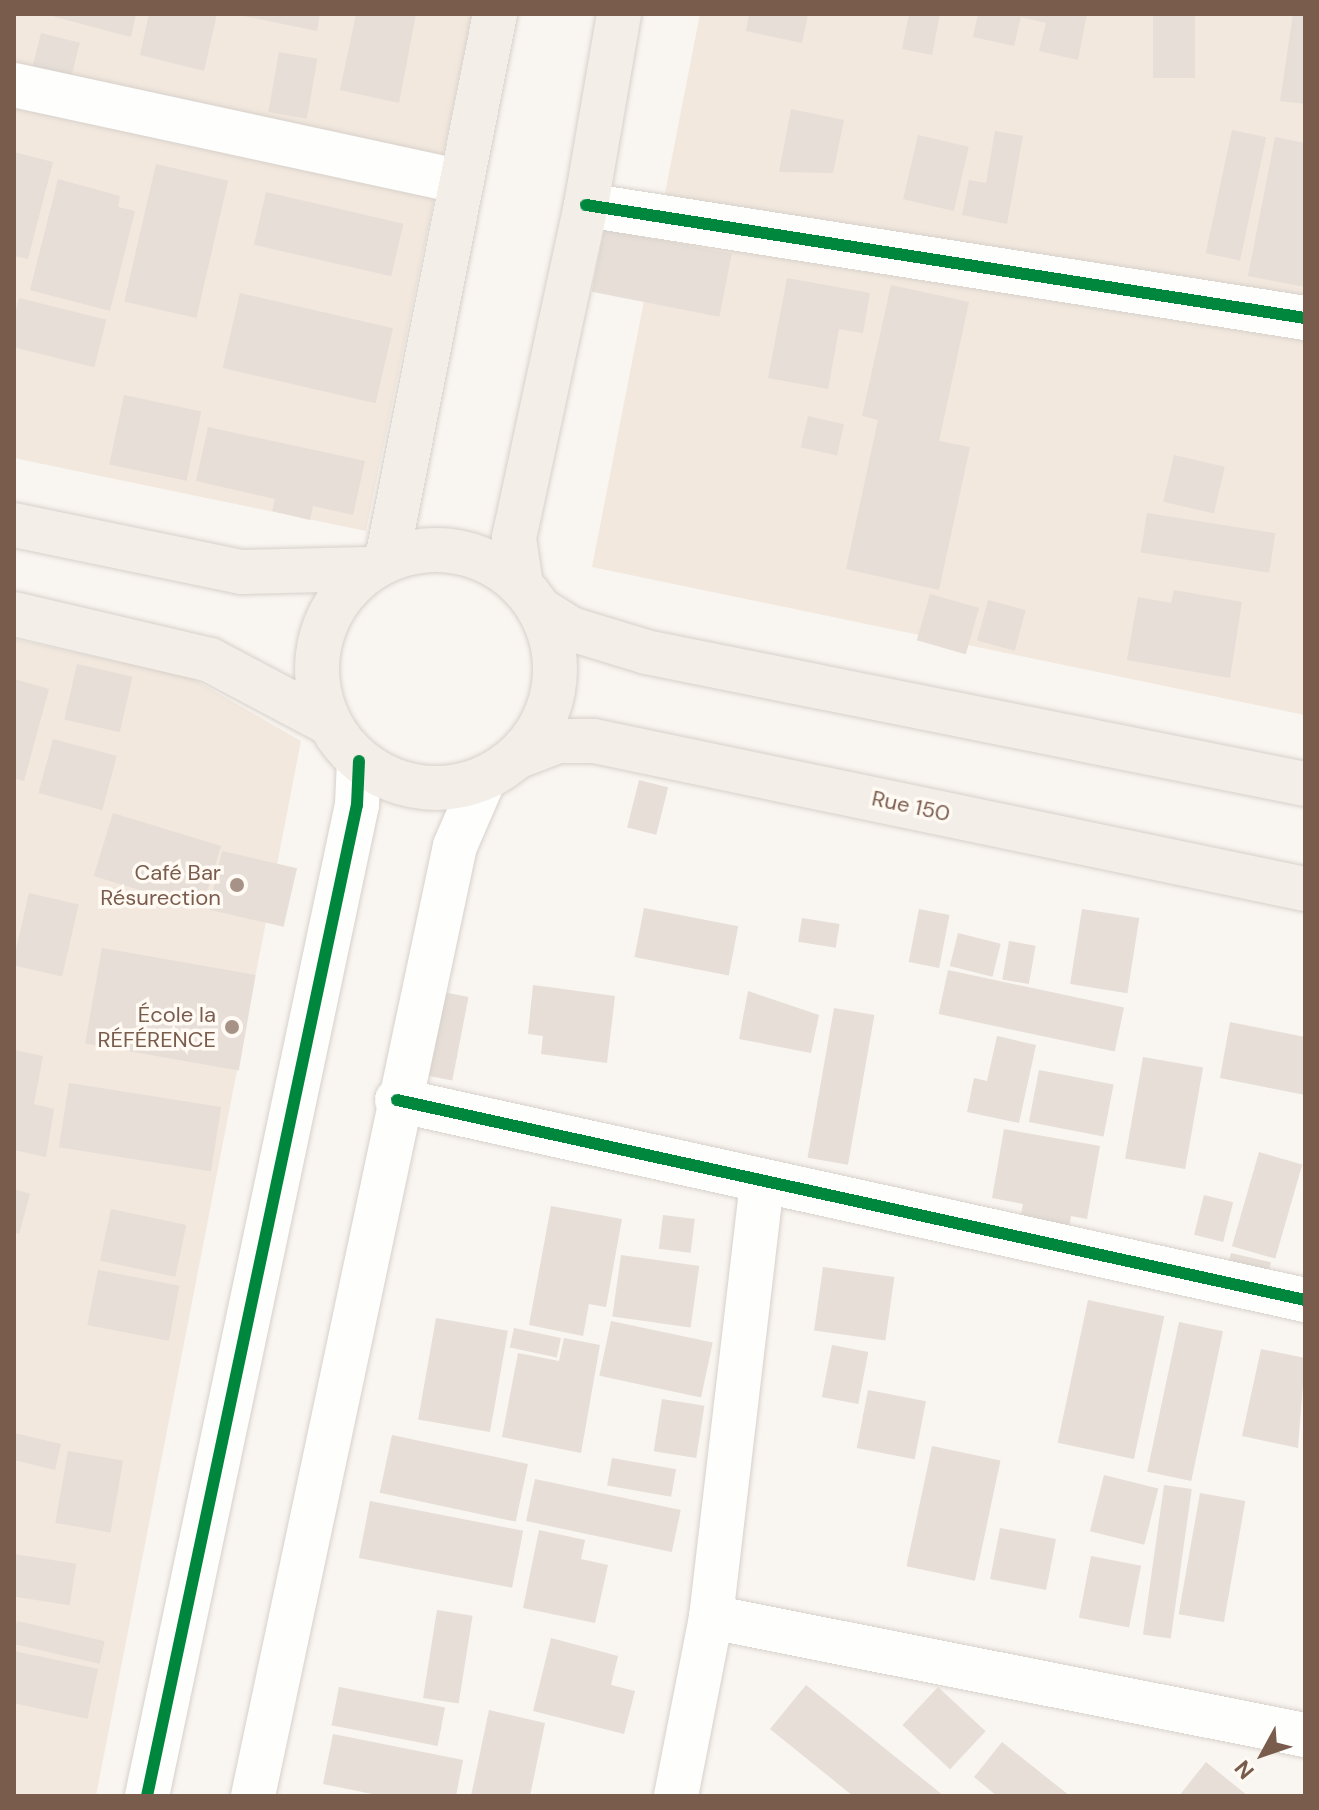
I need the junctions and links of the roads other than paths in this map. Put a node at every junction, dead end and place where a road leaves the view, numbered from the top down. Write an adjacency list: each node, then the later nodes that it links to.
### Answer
1 (495, 14): 4 (main road)
2 (619, 14): 5 (main road)
3 (14, 85): 4 (street)
4 (462, 182): 8 (main road)
5 (586, 205): 6 (street); 9 (main road)
6 (1305, 318)
7 (14, 525): 8 (main road)
8 (378, 564): 9 (main road); 11 (main road)
9 (530, 597): 13 (main road); 14 (main road)
10 (14, 614): 11 (main road)
11 (329, 723): 12 (main road)
12 (359, 761): 13 (main road); 21 (street)
13 (502, 768): 15 (main road, Rue 150); 16 (street)
14 (1305, 784)
15 (1305, 889)
16 (397, 1100): 17 (street); 22 (street)
17 (762, 1181): 18 (street); 19 (street)
18 (1305, 1300)
19 (711, 1617): 20 (street); 23 (street)
20 (1305, 1735)
21 (147, 1796)
22 (253, 1796)
23 (676, 1796)

